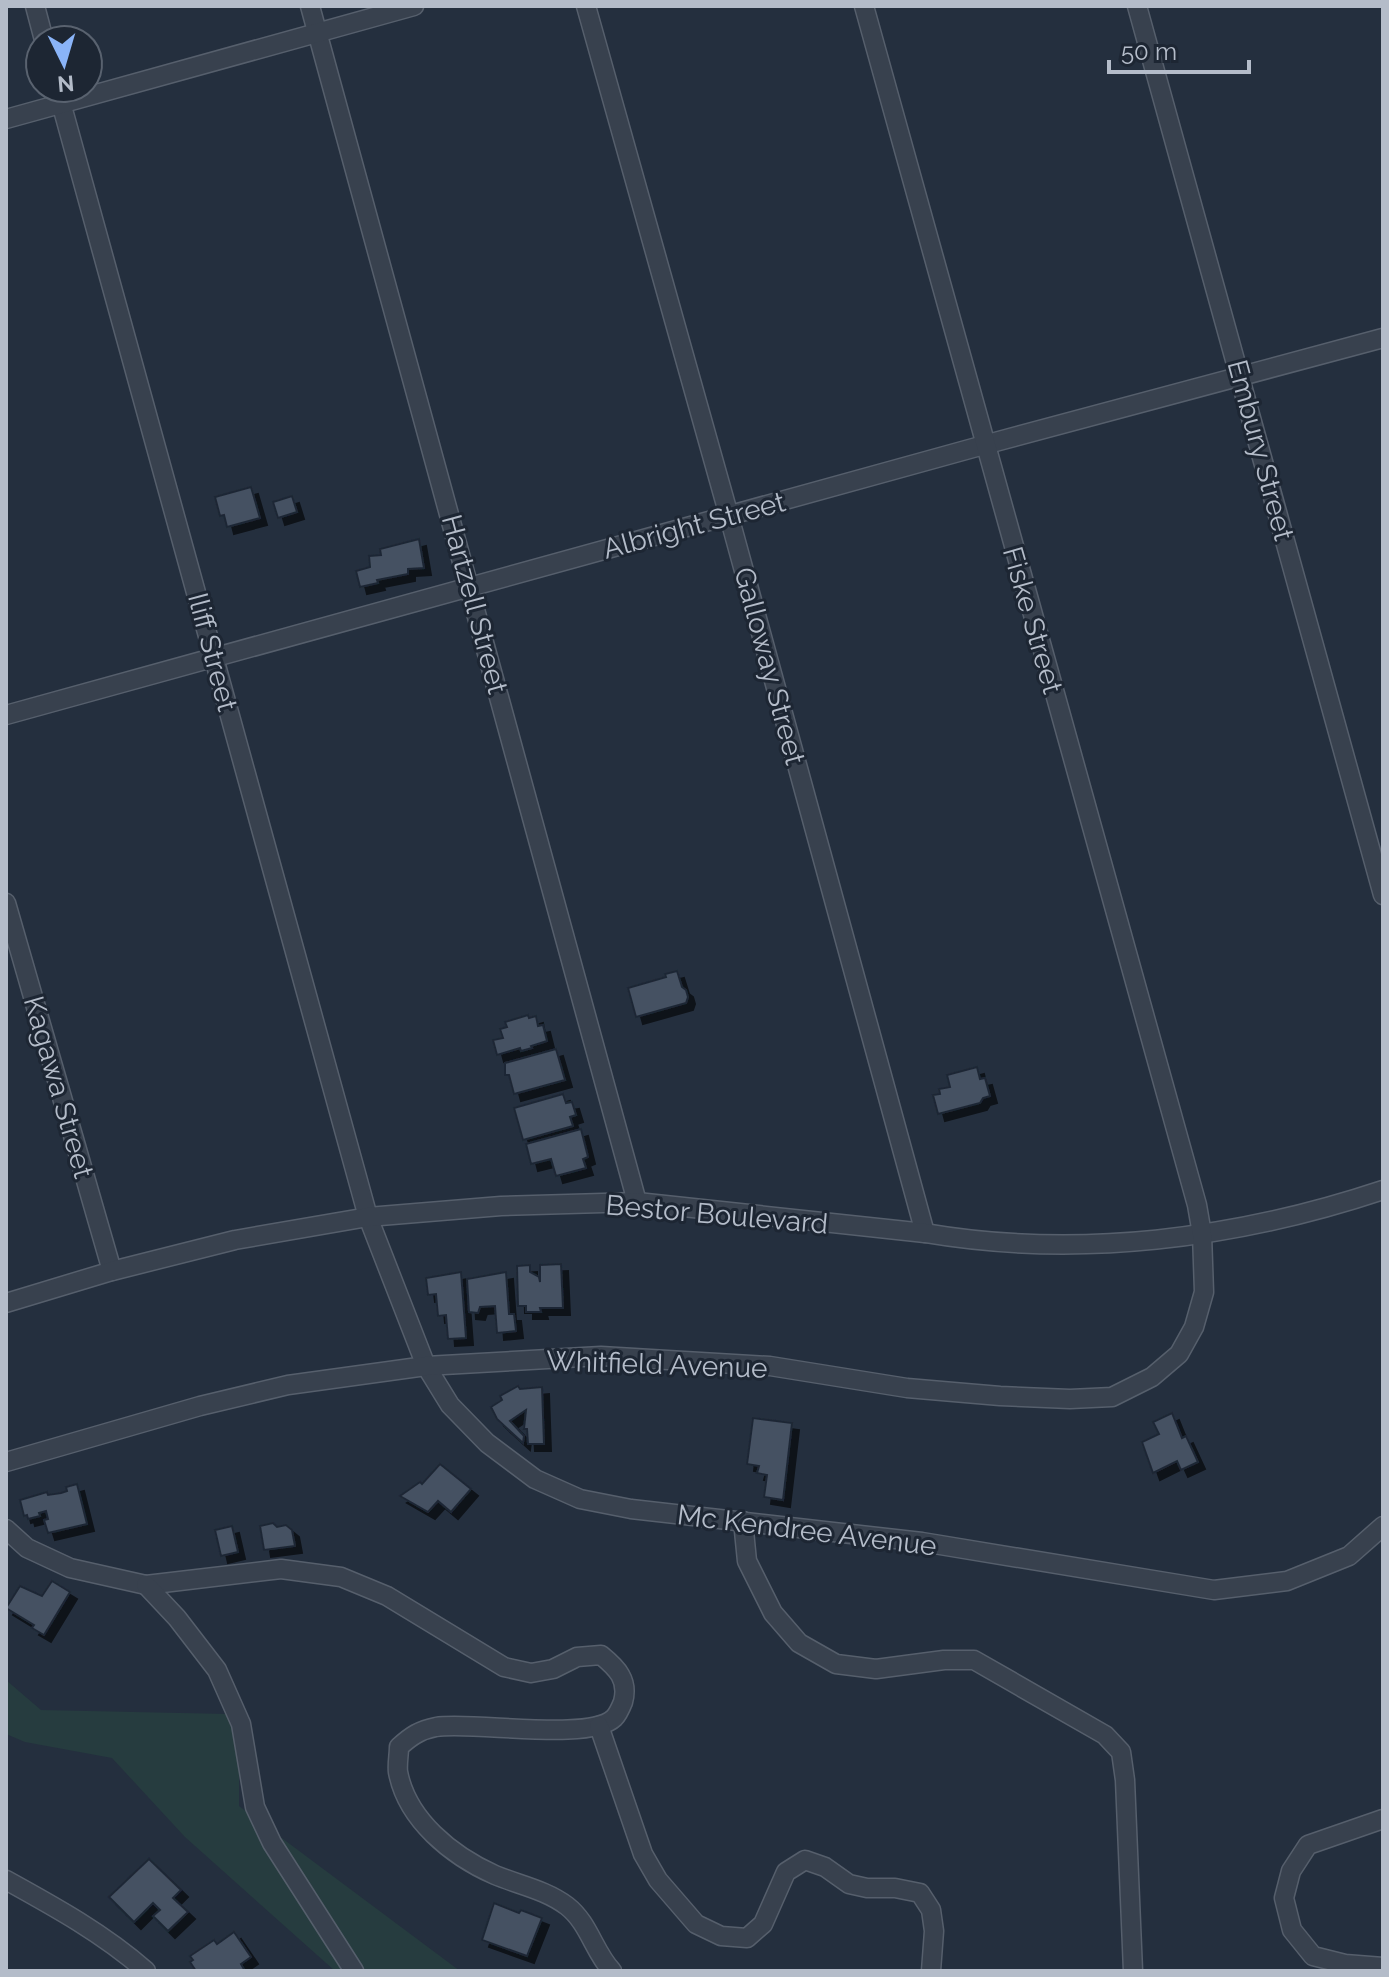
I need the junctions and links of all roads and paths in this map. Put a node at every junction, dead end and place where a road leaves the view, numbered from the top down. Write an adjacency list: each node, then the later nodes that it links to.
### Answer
1 (310, 6): 6 (street, Hartzell Street)
2 (414, 6): 6 (street)
3 (586, 6): 14 (street, Galloway Street)
4 (864, 6): 13 (street, Fiske Street)
5 (1137, 6): 12 (street, Embury Street)
6 (317, 32): 7 (street); 15 (street, Hartzell Street)
7 (104, 85)
8 (41, 104): 10 (street)
9 (61, 104): 16 (street, Iliff Street)
10 (6, 119)
11 (1383, 338): 12 (street, Albright Street)
12 (1241, 377): 13 (street, Albright Street); 18 (street, Embury Street)
13 (984, 445): 14 (street, Albright Street); 24 (street, Fiske Street)
14 (729, 516): 15 (street, Albright Street); 23 (street, Galloway Street)
15 (470, 587): 16 (street, Albright Street); 21 (street, Hartzell Street)
16 (215, 657): 17 (street, Albright Street); 22 (street, Iliff Street)
17 (6, 715)
18 (1383, 895)
19 (6, 903): 25 (street, Kagawa Street)
20 (1383, 1190): 24 (street, Bestor Boulevard)
21 (637, 1202): 22 (street, Bestor Boulevard); 23 (street, Bestor Boulevard)
22 (368, 1217): 25 (street, Bestor Boulevard); 27 (street, Mc Kendree Avenue)
23 (925, 1233): 24 (street, Bestor Boulevard)
24 (1202, 1234): 27 (street, Whitfield Avenue)
25 (112, 1271): 26 (street, Bestor Boulevard)
26 (6, 1303)
27 (426, 1366): 28 (street, Whitfield Avenue); 29 (street, Mc Kendree Avenue)
28 (6, 1462)
29 (743, 1521): 30 (street, Mc Kendree Avenue); 41 (street)
30 (1383, 1526)
31 (6, 1529): 32 (street)
32 (146, 1585): 33 (street); 38 (street)
33 (599, 1726): 39 (street); 40 (street)
34 (1383, 1819): 36 (street)
35 (6, 1880): 37 (street)
36 (1383, 1967)
37 (146, 1971)
38 (354, 1971)
39 (612, 1971)
40 (931, 1971)
41 (1133, 1971)

